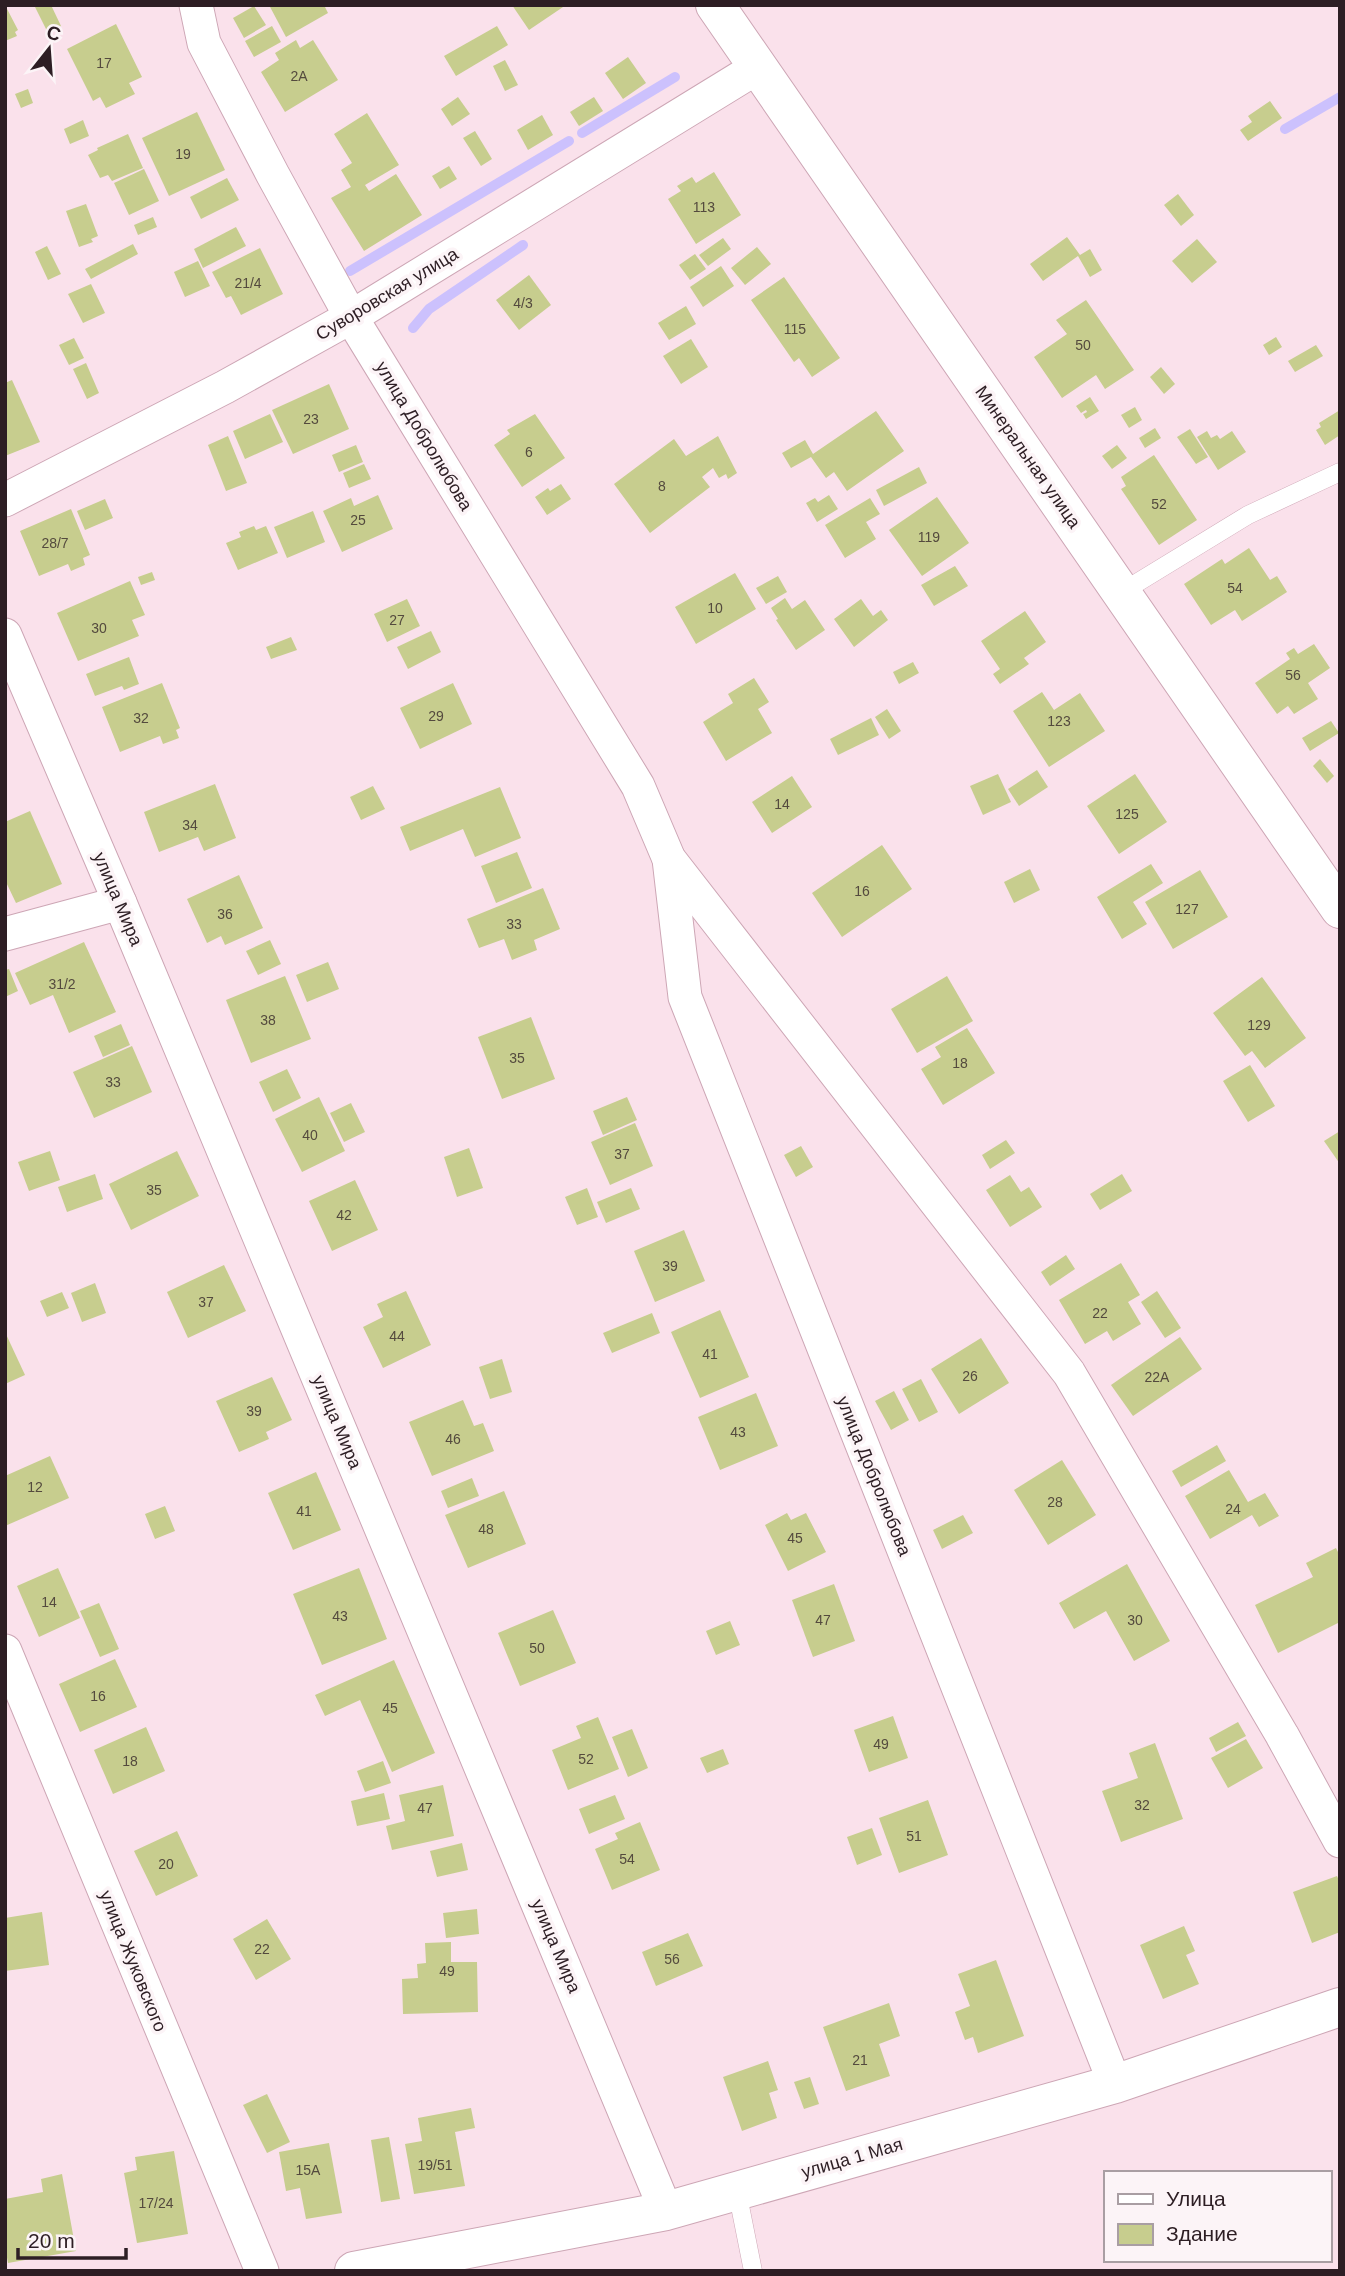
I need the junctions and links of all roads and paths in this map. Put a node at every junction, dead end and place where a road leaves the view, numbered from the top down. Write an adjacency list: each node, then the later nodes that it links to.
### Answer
1 (196, 5): 4 (street, улица Добролюбова)
2 (715, 5): 3 (main road, Минеральная улица)
3 (758, 67): 4 (street, Суворовская улица); 7 (main road, Минеральная улица)
4 (351, 317): 6 (street, Суворовская улица); 9 (street, улица Добролюбова)
5 (1340, 472): 7 (lane)
6 (5, 500)
7 (1122, 592): 11 (main road, Минеральная улица)
8 (5, 635): 10 (street, улица Мира)
9 (669, 859): 14 (street, улица Добролюбова); 16 (street, улица Добролюбова)
10 (120, 903): 12 (street); 18 (street, улица Мира)
11 (1340, 909)
12 (5, 934)
13 (5, 1651): 19 (street, улица Жуковского)
14 (1340, 1840)
15 (1340, 2007): 16 (main road, улица 1 Мая)
16 (1115, 2084): 17 (main road, улица 1 Мая)
17 (737, 2191): 18 (main road, улица 1 Мая); 21 (lane)
18 (666, 2211): 20 (main road, улица 1 Мая)
19 (262, 2271)
20 (354, 2271)
21 (753, 2271)

